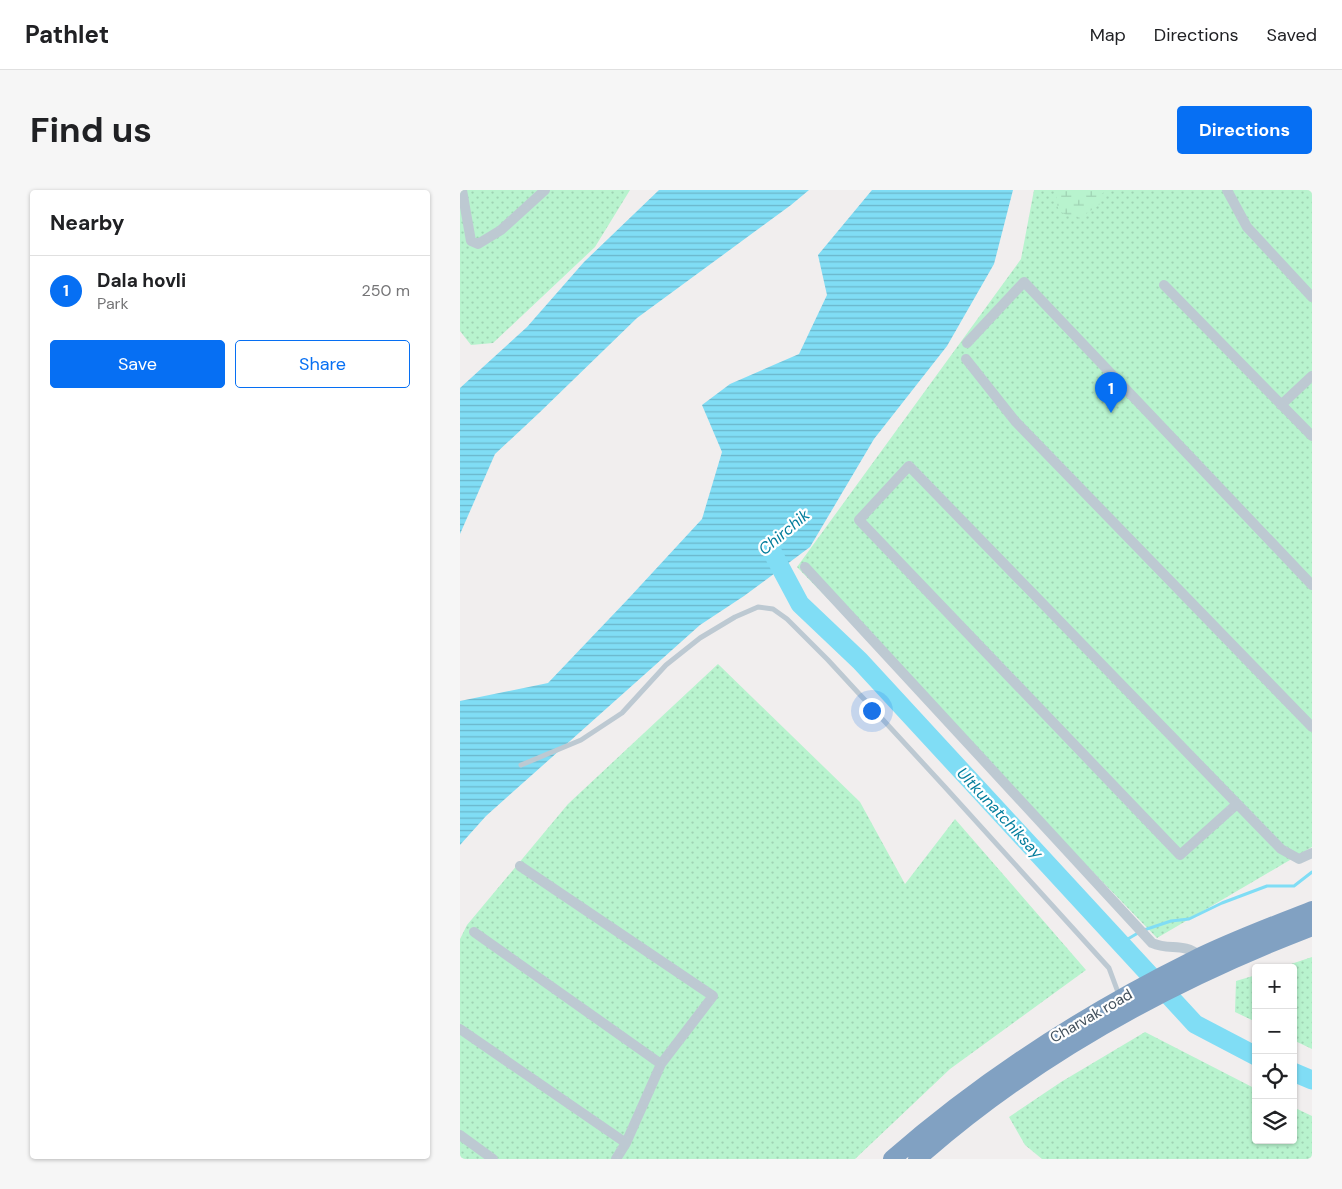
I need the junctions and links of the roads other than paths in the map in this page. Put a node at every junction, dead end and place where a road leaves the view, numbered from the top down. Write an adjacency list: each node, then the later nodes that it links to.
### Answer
1 (462, 190): 2 (street)
2 (545, 190)
3 (1227, 190): 5 (street)
4 (1164, 285): 9 (street)
5 (1312, 297)
6 (966, 343): 12 (street)
7 (966, 359): 13 (street)
8 (1312, 376): 9 (street)
9 (1281, 405): 10 (street)
10 (1312, 436)
11 (805, 567): 21 (street)
12 (1312, 585)
13 (1312, 727)
14 (521, 765): 22 (lane)
15 (1237, 804): 15 (street); 16 (street)
16 (1312, 853)
17 (520, 866): 24 (street)
18 (1312, 910): 21 (highway, Charvak road)
19 (1312, 927): 21 (highway, Charvak road)
20 (474, 932): 24 (street)
21 (1199, 963): 22 (highway, Charvak road)
22 (1125, 1004): 29 (highway, Charvak road); 30 (highway, Charvak road)
23 (460, 1029): 26 (street)
24 (661, 1064): 26 (street)
25 (460, 1135): 27 (street)
26 (626, 1143): 28 (street)
27 (493, 1159)
28 (616, 1159)
29 (892, 1159)
30 (917, 1159)

